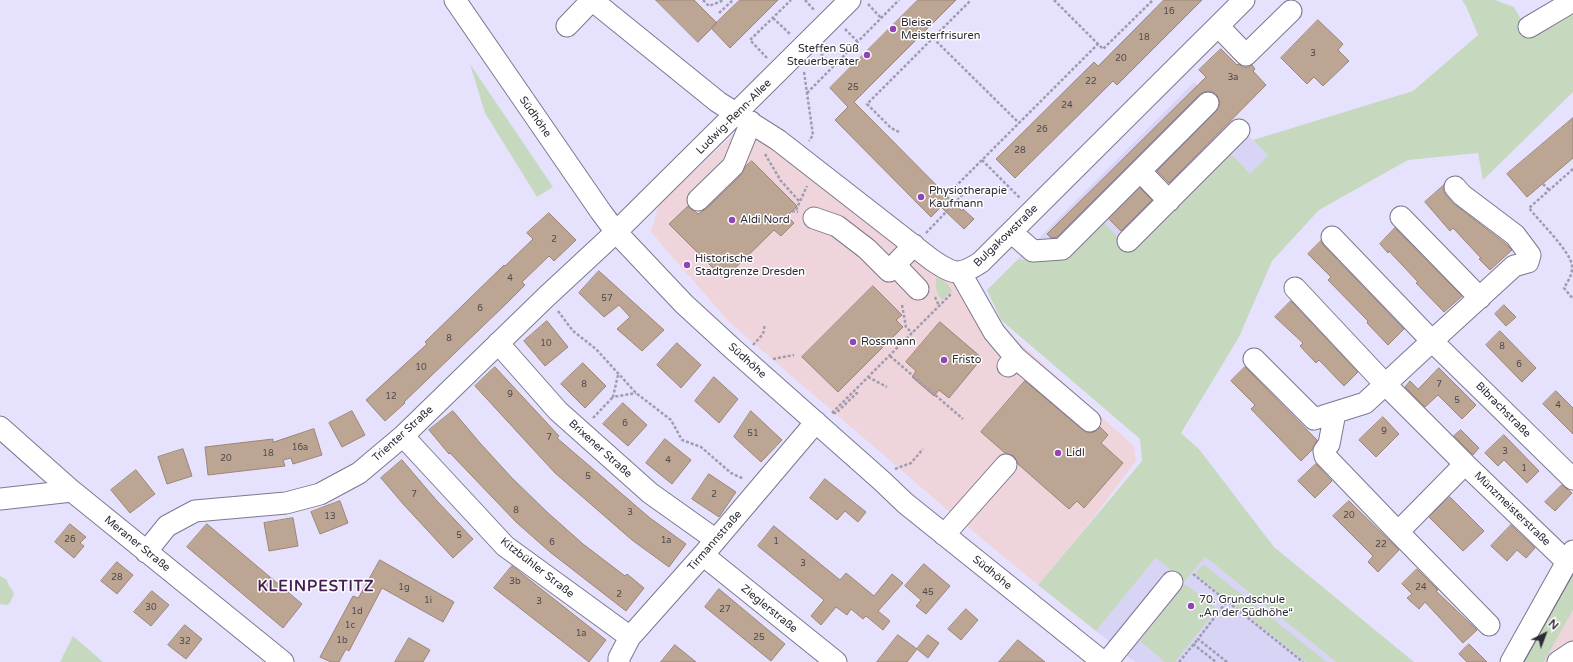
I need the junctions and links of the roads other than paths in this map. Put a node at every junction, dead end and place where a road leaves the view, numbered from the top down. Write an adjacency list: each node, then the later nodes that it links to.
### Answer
1 (455, 0): 21 (street, Südhöhe)
2 (592, 0): 7 (street); 11 (street, Bulgakowstraße)
3 (850, 0): 11 (street, Ludwig-Renn-Allee)
4 (1244, 0): 8 (street, Bulgakowstraße)
5 (1573, 1): 9 (street)
6 (1291, 11): 8 (street)
7 (567, 26)
8 (1218, 26): 22 (street, Bulgakowstraße)
9 (1529, 27)
10 (1208, 103): 13 (street)
11 (744, 118): 15 (street); 16 (street, Bulgakowstraße); 21 (street, Ludwig-Renn-Allee)
12 (1239, 130): 17 (street)
13 (1140, 171): 17 (street); 22 (street)
14 (1455, 187): 30 (street)
15 (698, 200)
16 (856, 200): 20 (street); 25 (street, Bulgakowstraße)
17 (1168, 201): 24 (street)
18 (805, 215): 20 (street)
19 (1401, 216): 30 (street)
20 (837, 226): 26 (street)
21 (616, 232): 32 (street, Trienter Straße); 36 (street, Südhöhe)
22 (1011, 232): 27 (street, Bulgakowstraße)
23 (1332, 237): 31 (street, Bibrachstraße)
24 (1128, 241)
25 (914, 245): 26 (street); 27 (street, Bulgakowstraße)
26 (895, 265): 29 (street)
27 (960, 272): 37 (street)
28 (1295, 288): 34 (street)
29 (918, 289)
30 (1480, 298): 31 (street)
31 (1432, 341): 34 (street); 42 (street, Bibrachstraße)
32 (498, 343): 39 (street, Trienter Straße); 47 (street, Brixener Straße)
33 (1254, 359): 35 (street)
34 (1385, 384): 35 (street); 40 (street)
35 (1334, 413): 45 (street)
36 (823, 420): 46 (street, Südhöhe); 47 (street, Tirmannstraße)
37 (1090, 420)
38 (0, 427): 43 (street, Meraner Straße)
39 (403, 436): 48 (street, Trienter Straße); 52 (street, Kitzbühler Straße)
40 (1465, 464): 45 (street, Münzmeisterstraße); 49 (street, Münzmeisterstraße)
41 (1006, 465): 46 (street)
42 (1573, 479)
43 (72, 491): 44 (street); 48 (street, Meraner Straße)
44 (0, 498)
45 (1398, 532): 51 (street)
46 (944, 535): 57 (street, Südhöhe)
47 (709, 548): 52 (street, Tirmannstraße); 56 (street, Zieglerstraße)
48 (146, 552): 54 (street, Meraner Straße)
49 (1570, 556): 59 (street, Münzmeisterstraße)
50 (1172, 582): 58 (street)
51 (1489, 625)
52 (630, 637): 55 (street, Tirmannstraße)
53 (1573, 652): 60 (street)
54 (280, 660)
55 (618, 662)
56 (836, 662)
57 (1103, 662)
58 (1107, 662)
59 (1511, 662)
60 (1558, 662)

